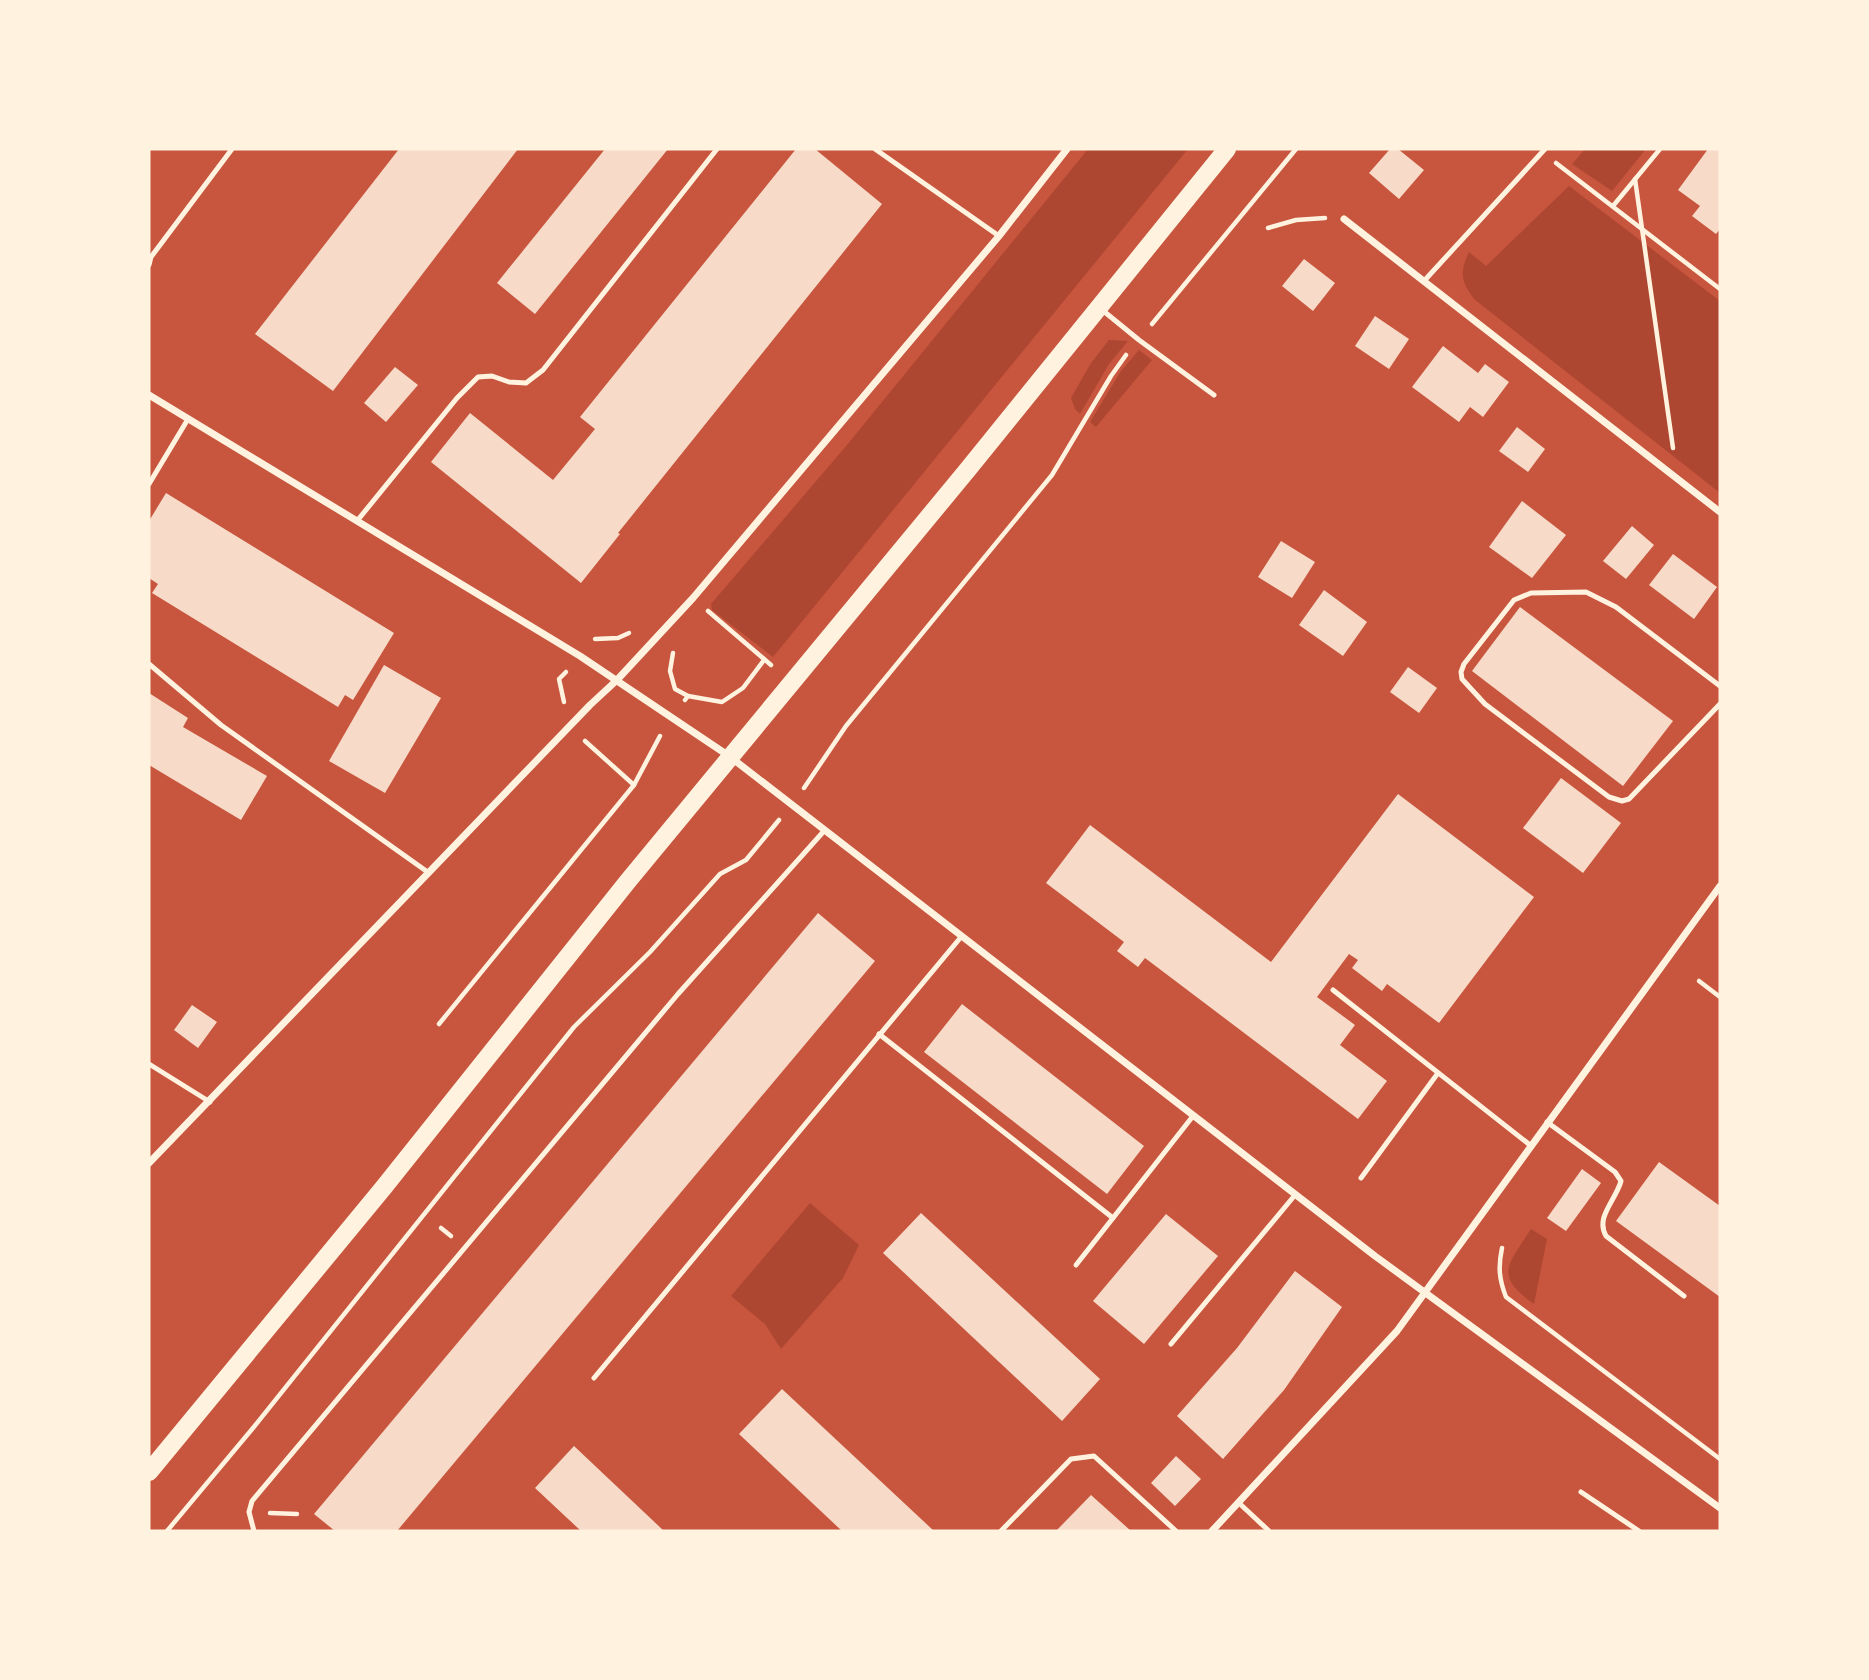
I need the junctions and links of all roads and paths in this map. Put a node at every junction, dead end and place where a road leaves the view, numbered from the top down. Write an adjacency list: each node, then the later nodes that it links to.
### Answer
1 (232, 149): 15 (lane)
2 (717, 149): 26 (lane)
3 (875, 149): 14 (lane)
4 (1067, 149): 14 (street)
5 (1227, 149): 18 (main road)
6 (1296, 149): 19 (path)
7 (1660, 149): 9 (path)
8 (1543, 150): 10 (path); 16 (lane)
9 (1635, 179): 10 (path); 13 (path)
10 (1613, 206): 13 (path)
11 (1344, 219): 12 (path); 16 (street)
12 (1268, 228)
13 (1642, 228): 17 (path); 23 (path)
14 (999, 236): 32 (street)
15 (149, 264)
16 (1424, 281): 23 (street)
17 (1720, 289)
18 (1099, 307): 19 (lane); 37 (main road)
19 (1139, 340): 21 (lane); 38 (path)
20 (149, 395): 22 (street)
21 (1214, 395)
22 (188, 419): 24 (lane); 26 (street)
23 (1677, 479): 25 (street)
24 (149, 484)
25 (1720, 512)
26 (357, 521): 32 (street)
27 (707, 610): 28 (path)
28 (702, 615)
29 (673, 651): 34 (path)
30 (764, 660): 34 (path)
31 (149, 664): 41 (lane)
32 (617, 680): 36 (street); 41 (street)
33 (1720, 686): 35 (lane)
34 (688, 696): 36 (path)
35 (1720, 704)
36 (671, 715): 37 (street); 47 (path)
37 (729, 756): 40 (street); 66 (main road)
38 (805, 786)
39 (779, 819): 70 (path)
40 (824, 831): 43 (street); 71 (lane)
41 (429, 873): 51 (street)
42 (1720, 886): 53 (street)
43 (961, 937): 48 (lane); 52 (street)
44 (1699, 981): 46 (path)
45 (1333, 990): 50 (lane)
46 (1720, 997)
47 (439, 1024)
48 (880, 1034): 58 (lane); 64 (lane)
49 (149, 1064): 51 (lane)
50 (1438, 1073): 54 (lane); 56 (lane)
51 (210, 1102): 55 (street)
52 (1193, 1116): 57 (street); 58 (lane)
53 (1547, 1122): 54 (street); 62 (lane)
54 (1530, 1145): 61 (street)
55 (149, 1163)
56 (1361, 1178)
57 (1296, 1195): 61 (street); 63 (lane)
58 (1113, 1218): 60 (lane)
59 (1502, 1248): 65 (path)
60 (1076, 1265)
61 (1425, 1292): 68 (street); 69 (street)
62 (1684, 1296)
63 (1171, 1345)
64 (594, 1378)
65 (1720, 1459)
66 (149, 1472)
67 (1581, 1492): 76 (lane)
68 (1239, 1503): 74 (street); 75 (lane)
69 (1720, 1508)
70 (167, 1531)
71 (254, 1531)
72 (1002, 1531): 73 (lane)
73 (1176, 1531)
74 (1212, 1531)
75 (1269, 1531)
76 (1639, 1531)

